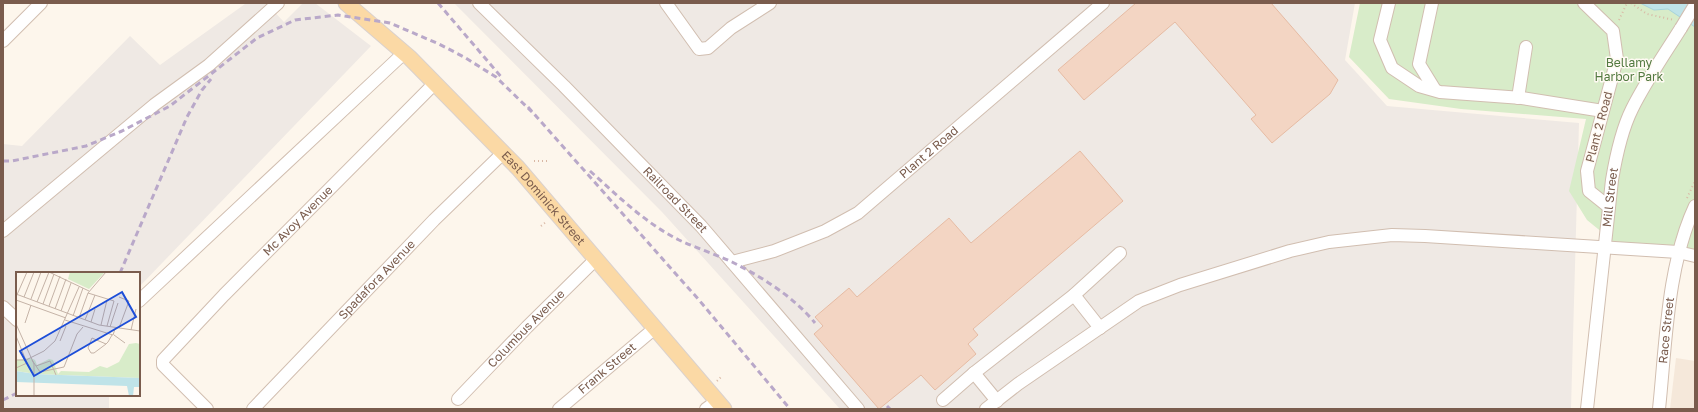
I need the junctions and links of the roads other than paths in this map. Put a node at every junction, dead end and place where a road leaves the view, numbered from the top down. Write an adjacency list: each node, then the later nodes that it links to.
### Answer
1 (41, 3): 12 (street)
2 (278, 3): 22 (street)
3 (348, 3): 14 (main road, East Dominick Street)
4 (479, 3): 28 (street, Railroad Street)
5 (666, 3): 6 (street)
6 (770, 3)
7 (1103, 3): 28 (street, Plant 2 Road)
8 (1389, 3): 16 (street)
9 (1432, 3): 16 (street)
10 (1584, 3): 18 (street, Plant 2 Road)
11 (1695, 5): 21 (street, Mill Street, bridge)
12 (3, 41)
13 (1526, 47): 17 (street)
14 (404, 54): 15 (main road, East Dominick Street); 30 (street)
15 (435, 83): 19 (main road, East Dominick Street); 40 (street, Mc Avoy Avenue)
16 (1435, 90): 17 (street)
17 (1518, 98): 18 (street)
18 (1604, 110): 21 (street, Plant 2 Road)
19 (503, 153): 27 (main road, East Dominick Street); 41 (street, Spadafora Avenue)
20 (1691, 203): 24 (street, Race Street)
21 (1609, 206): 23 (street, Mill Street)
22 (3, 231)
23 (1604, 248): 24 (street); 34 (street); 45 (street, Mill Street)
24 (1678, 252): 26 (street); 46 (street, Race Street)
25 (1120, 253): 29 (street)
26 (1695, 256)
27 (596, 259): 33 (main road, East Dominick Street); 36 (street, Columbus Avenue)
28 (732, 262): 43 (street, Railroad Street)
29 (1074, 295): 34 (street); 35 (street)
30 (140, 300)
31 (3, 307): 32 (street)
32 (16, 319)
33 (655, 328): 39 (main road, East Dominick Street); 42 (street, Frank Street)
34 (1100, 328): 38 (street)
35 (974, 373): 37 (street); 38 (street)
36 (458, 399)
37 (943, 400)
38 (997, 401): 44 (street)
39 (716, 406)
40 (207, 409)
41 (253, 409)
42 (559, 409)
43 (858, 409)
44 (986, 409)
45 (1587, 409)
46 (1659, 409)

